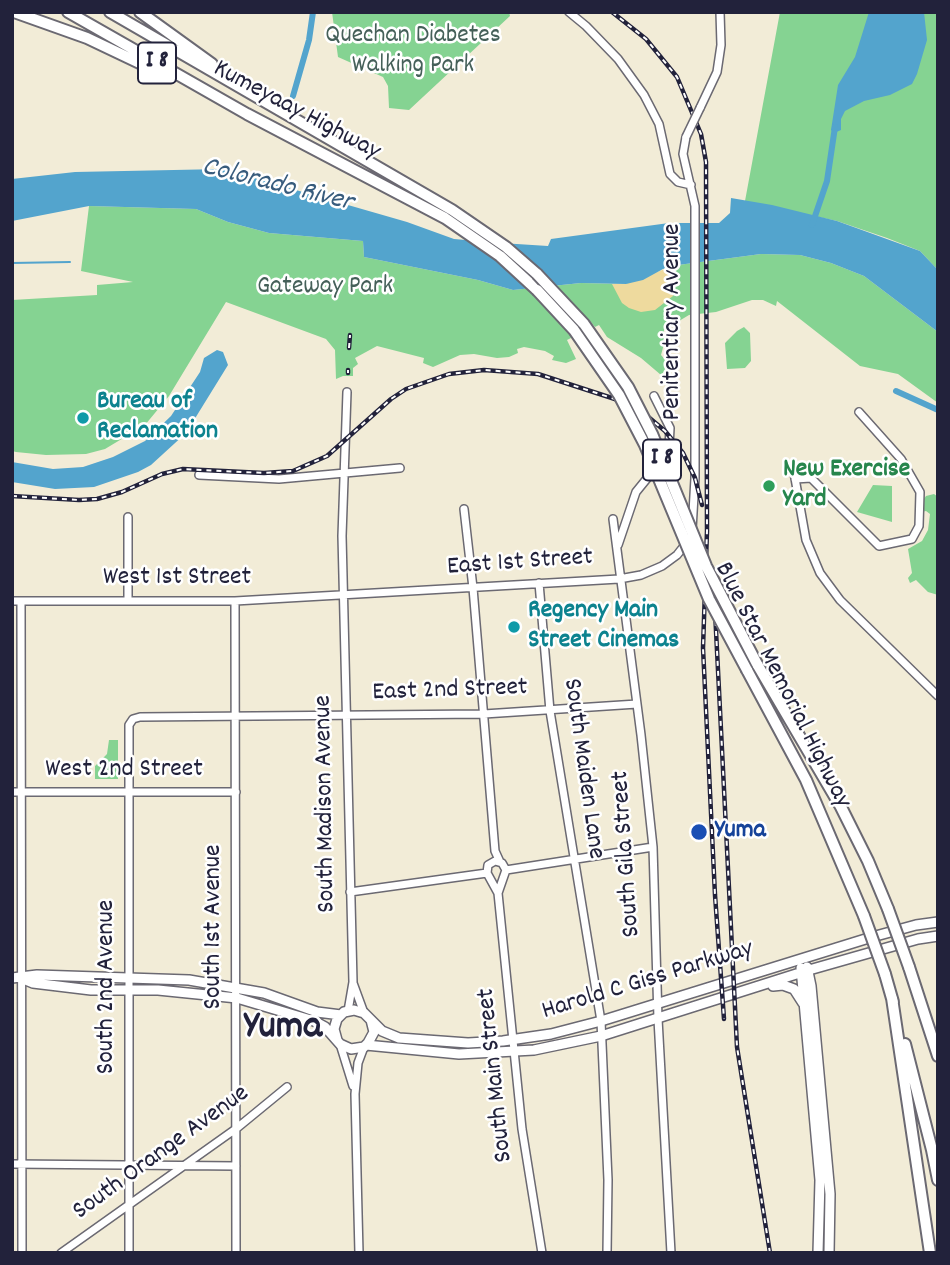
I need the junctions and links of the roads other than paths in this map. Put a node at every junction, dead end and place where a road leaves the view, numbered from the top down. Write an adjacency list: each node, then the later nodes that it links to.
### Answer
1 (14, 12): 8 (highway)
2 (68, 12): 8 (highway, Kumeyaay Highway / I 8)
3 (110, 12): 7 (highway, Kumeyaay Highway / I 8)
4 (140, 12): 7 (highway)
5 (569, 12): 9 (street)
6 (720, 12): 9 (street, Penitentiary Avenue, bridge)
7 (259, 98): 11 (highway, Kumeyaay Highway / I 8)
8 (247, 114): 10 (highway, Kumeyaay Highway / I 8)
9 (691, 185): 23 (street, Penitentiary Avenue)
10 (500, 256): 32 (highway, Blue Star Memorial Highway / I 8, bridge)
11 (518, 257): 32 (highway, Blue Star Memorial Highway / I 8, bridge)
12 (347, 392): 17 (street, South Madison Avenue)
13 (654, 396): 24 (street)
14 (859, 412): 19 (street)
15 (793, 467): 19 (street)
16 (400, 468): 17 (street)
17 (343, 473): 18 (street); 28 (street, South Madison Avenue)
18 (199, 475)
19 (795, 479): 33 (street)
20 (464, 509): 27 (street)
21 (128, 517): 30 (street)
22 (613, 519): 24 (street, South Gila Street)
23 (688, 542): 25 (street, East 1st Street)
24 (616, 552): 25 (street, South Gila Street)
25 (619, 579): 26 (street, East 1st Street); 34 (street, South Gila Street)
26 (539, 583): 27 (street, East 1st Street); 35 (street, South Maiden Lane)
27 (474, 587): 28 (street, East 1st Street); 36 (street)
28 (343, 596): 31 (street, West 1st Street); 37 (street, South Madison Avenue)
29 (16, 601): 30 (street, West 1st Street); 41 (street)
30 (128, 601): 31 (street, West 1st Street)
31 (236, 601): 38 (street, South 1st Avenue)
32 (752, 667): 64 (highway, Blue Star Memorial Highway / I 8, bridge); 65 (highway, Blue Star Memorial Highway / I 8, bridge)
33 (938, 696)
34 (637, 704): 35 (street, East 2nd Street); 44 (street, South Gila Street)
35 (550, 710): 36 (street, East 2nd Street); 46 (street, South Maiden Lane)
36 (484, 714): 37 (street, East 2nd Street); 45 (street)
37 (347, 716): 38 (street, West 2nd Street); 52 (street, South Madison Avenue)
38 (235, 718): 39 (street, West 2nd Street); 43 (street, South 1st Avenue)
39 (130, 722): 42 (street, South 2nd Avenue)
40 (12, 792): 41 (street, West 2nd Street)
41 (22, 792): 42 (street, West 2nd Street); 57 (street)
42 (129, 792): 43 (street, West 2nd Street); 58 (street, South 2nd Avenue)
43 (236, 792): 63 (street, South 1st Avenue)
44 (653, 847): 46 (street); 66 (street, South Gila Street)
45 (495, 851): 47 (street); 48 (street)
46 (573, 860): 49 (street); 71 (street, South Maiden Lane)
47 (500, 862): 48 (street); 49 (street)
48 (490, 863): 50 (street)
49 (506, 870): 51 (street)
50 (487, 873): 51 (street, South Main Street); 52 (street)
51 (497, 879): 74 (street, South Main Street)
52 (350, 892): 59 (street, South Madison Avenue)
53 (938, 922): 56 (main road, Harold C Giss Parkway)
54 (938, 936): 55 (main road, Harold C Giss Parkway)
55 (828, 965): 56 (main road, Harold C Giss Parkway); 60 (main road)
56 (802, 966): 60 (main road); 61 (main road, Harold C Giss Parkway); 66 (main road, Harold C Giss Parkway); 67 (main road)
57 (17, 978): 58 (main road); 62 (main road); 83 (street)
58 (129, 978): 62 (street, South 2nd Avenue); 63 (main road)
59 (353, 982): 68 (street, South Madison Avenue); 69 (street)
60 (811, 986): 98 (main road)
61 (757, 987): 67 (main road); 70 (main road, Harold C Giss Parkway)
62 (129, 989): 63 (main road); 84 (street, South 2nd Avenue)
63 (237, 992): 68 (main road); 75 (main road); 81 (street, South 1st Avenue)
64 (919, 997): 72 (highway); 78 (highway, Blue Star Memorial Highway / I 8)
65 (892, 998): 87 (highway, Blue Star Memorial Highway / I 8); 99 (highway)
66 (657, 1003): 70 (street, South Gila Street); 71 (main road, Harold C Giss Parkway)
67 (804, 1005): 97 (main road)
68 (345, 1013): 69 (main road); 75 (main road)
69 (368, 1016): 74 (main road, Harold C Giss Parkway); 76 (main road)
70 (658, 1018): 73 (main road, Harold C Giss Parkway); 96 (street, South Gila Street)
71 (601, 1021): 73 (street, South Maiden Lane); 74 (main road, Harold C Giss Parkway)
72 (938, 1035)
73 (601, 1036): 77 (main road, Harold C Giss Parkway); 95 (street, South Maiden Lane)
74 (513, 1040): 77 (street, South Main Street)
75 (338, 1042): 76 (main road); 80 (street)
76 (365, 1046): 77 (main road, Harold C Giss Parkway); 80 (street)
77 (514, 1052): 94 (street, South Main Street)
78 (938, 1056)
79 (287, 1087): 81 (street, South Orange Avenue)
80 (355, 1094): 93 (street)
81 (237, 1128): 85 (street, South Orange Avenue); 86 (street, South 1st Avenue)
82 (12, 1164): 83 (street)
83 (22, 1164): 84 (street); 89 (street)
84 (128, 1164): 85 (street); 88 (street, South 2nd Avenue)
85 (184, 1165): 86 (street); 88 (street, South Orange Avenue)
86 (236, 1166): 92 (street, South 1st Avenue)
87 (938, 1180)
88 (129, 1205): 90 (street, South Orange Avenue); 91 (street, South 2nd Avenue)
89 (22, 1253)
90 (61, 1253)
91 (129, 1253)
92 (236, 1253)
93 (359, 1253)
94 (542, 1253)
95 (607, 1253)
96 (671, 1253)
97 (818, 1253)
98 (829, 1253)
99 (930, 1253)

